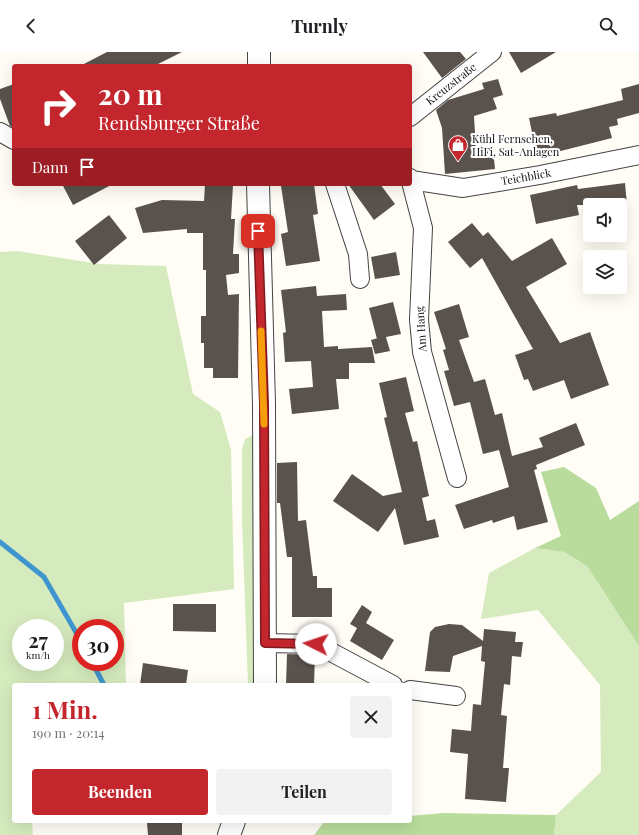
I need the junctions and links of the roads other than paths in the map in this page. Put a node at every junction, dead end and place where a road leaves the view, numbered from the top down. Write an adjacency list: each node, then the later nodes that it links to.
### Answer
1 (259, 52): 3 (street)
2 (492, 52): 4 (street, Kreuzstraße)
3 (259, 64)
4 (412, 115)
5 (0, 132): 6 (street)
6 (12, 139)
7 (639, 155): 8 (street, Teichblick)
8 (412, 179)
9 (412, 183): 13 (street, Am Hang)
10 (258, 186): 14 (street)
11 (336, 186): 12 (street)
12 (360, 279)
13 (457, 478)
14 (265, 643): 15 (street); 16 (street)
15 (265, 683)
16 (388, 683)
17 (412, 690): 18 (street)
18 (456, 696)
19 (233, 823): 20 (street)
20 (229, 835)

